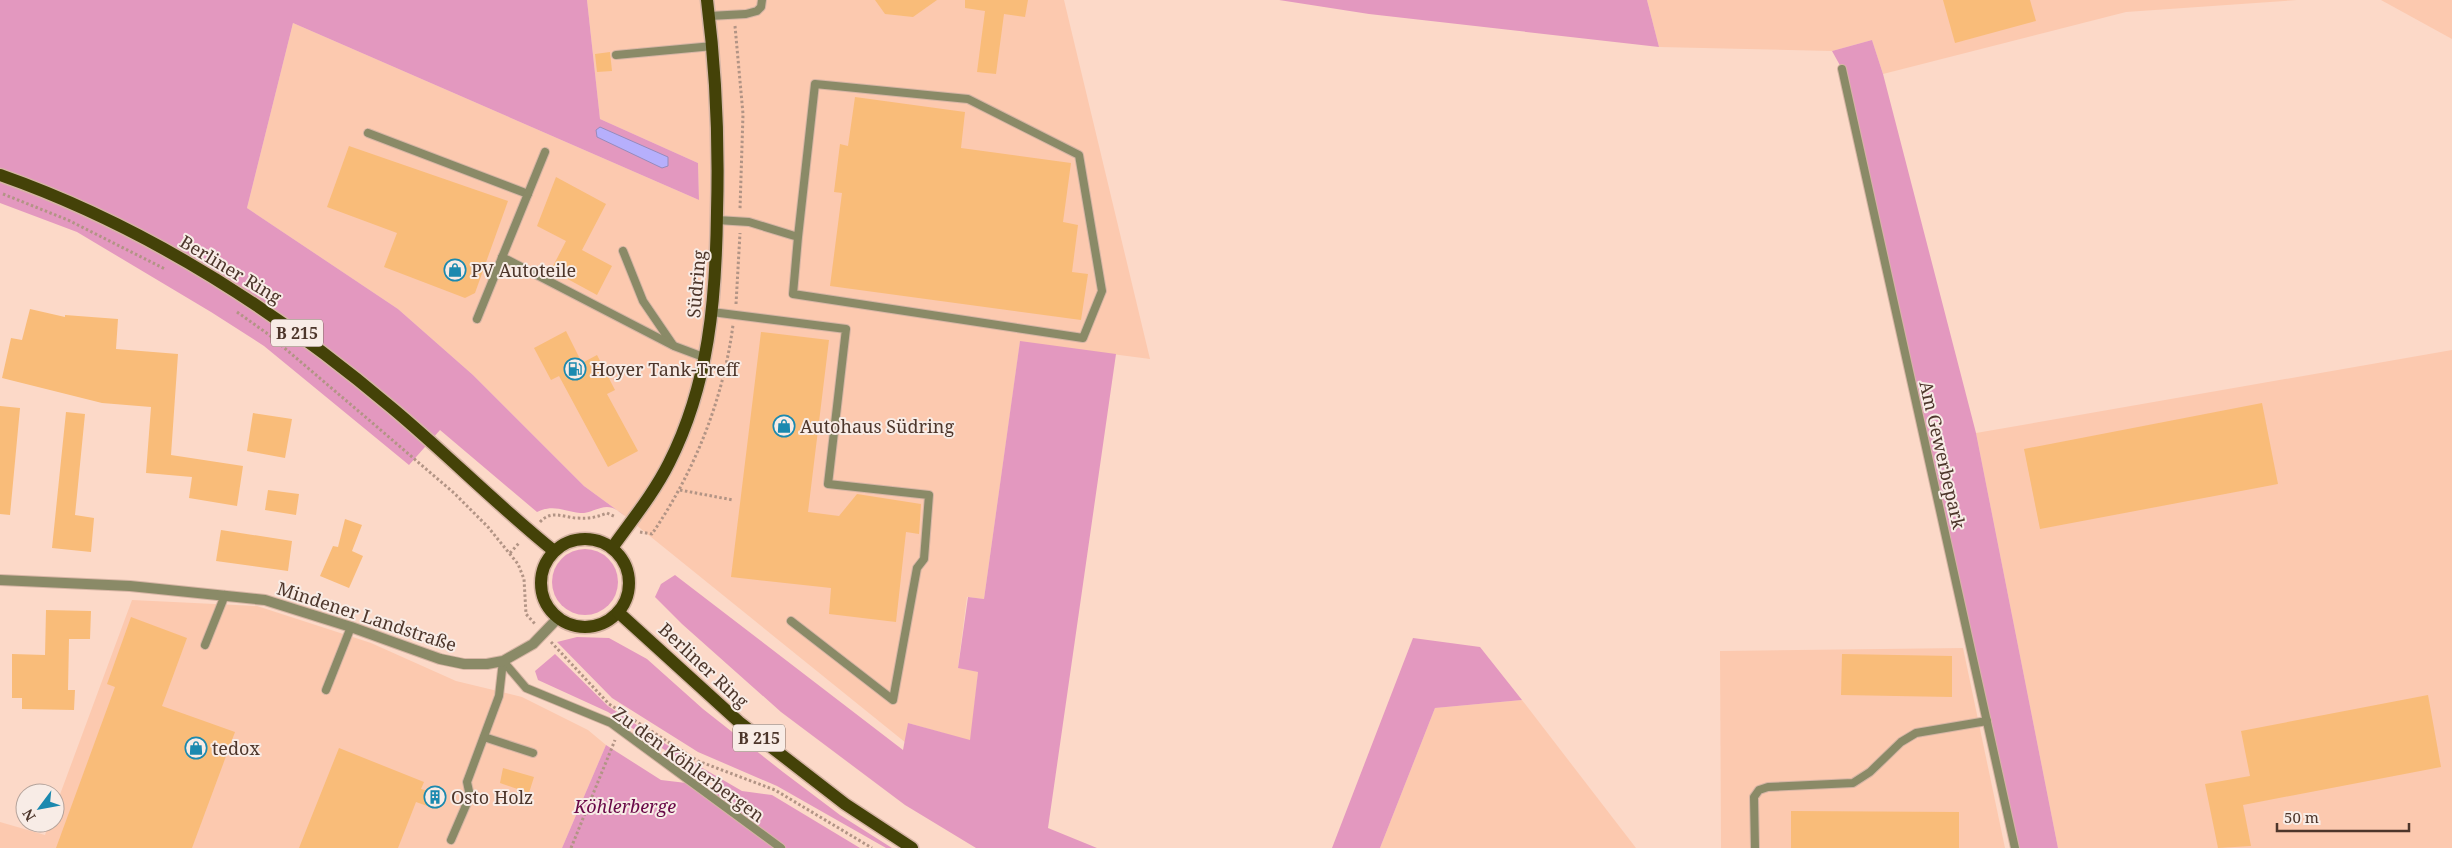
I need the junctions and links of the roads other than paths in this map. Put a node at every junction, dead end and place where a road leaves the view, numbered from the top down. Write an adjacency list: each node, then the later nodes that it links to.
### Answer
1 (707, 0): 3 (main road, Südring)
2 (762, 0): 3 (lane)
3 (709, 16): 4 (main road, Südring)
4 (713, 46): 5 (lane); 11 (main road, Südring)
5 (616, 55)
6 (1842, 69): 30 (lane, Am Gewerbepark)
7 (368, 133): 10 (lane)
8 (545, 152): 10 (lane)
9 (0, 175): 20 (main road, Berliner Ring / B 215)
10 (528, 194): 14 (lane)
11 (717, 220): 12 (lane); 15 (main road, Südring)
12 (798, 238): 12 (lane)
13 (623, 251): 17 (lane)
14 (502, 257): 16 (lane); 17 (lane)
15 (712, 312): 18 (main road, Südring); 25 (lane)
16 (477, 319)
17 (674, 346): 18 (lane)
18 (706, 358): 19 (main road, Südring)
19 (612, 548): 20 (main road); 23 (main road)
20 (554, 551): 24 (main road)
21 (0, 580): 22 (street, Mindener Landstraße)
22 (225, 595): 26 (street, Mindener Landstraße); 27 (lane)
23 (618, 612): 24 (main road); 35 (main road, Berliner Ring / B 215)
24 (558, 618): 28 (street, Mindener Landstraße)
25 (791, 621)
26 (351, 627): 28 (street, Mindener Landstraße); 29 (lane)
27 (205, 646)
28 (503, 661): 31 (lane); 34 (lane, Zu den Köhlerbergen)
29 (326, 690)
30 (1987, 722): 36 (lane); 37 (lane, Am Gewerbepark)
31 (484, 737): 32 (lane); 33 (lane)
32 (533, 753)
33 (451, 840)
34 (781, 848)
35 (912, 848)
36 (1755, 848)
37 (2016, 848)

